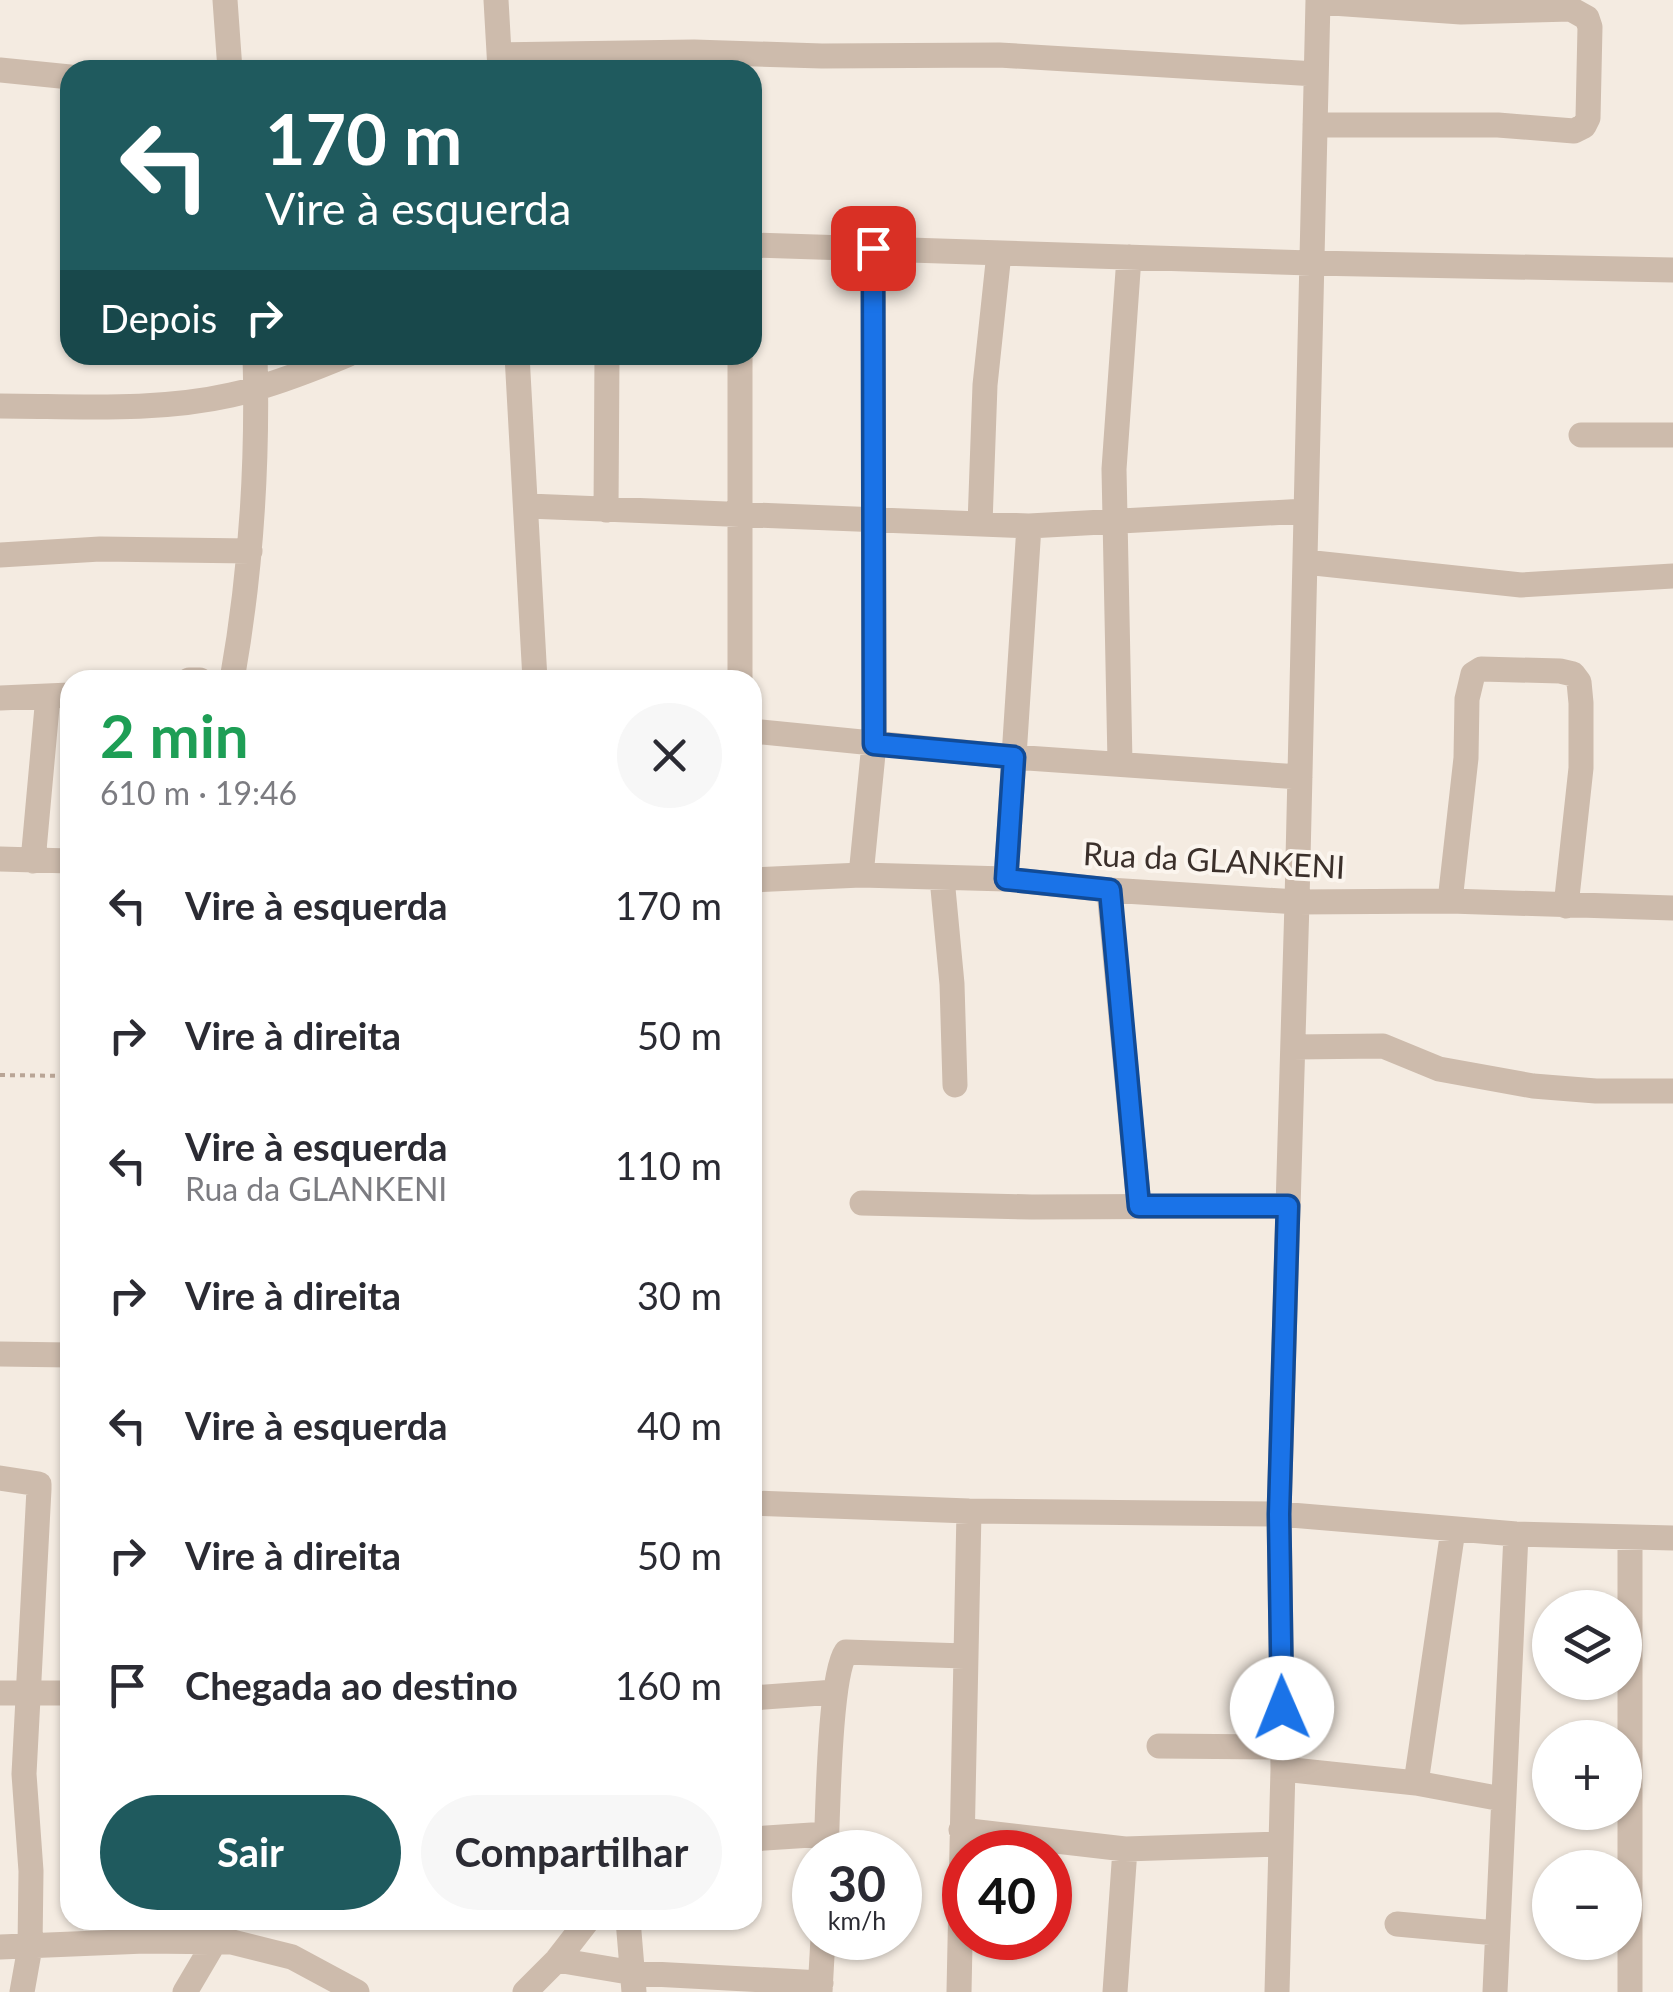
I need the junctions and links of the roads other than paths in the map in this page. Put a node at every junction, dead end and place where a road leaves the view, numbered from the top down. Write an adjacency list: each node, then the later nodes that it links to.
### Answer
1 (226, 0): 4 (street)
2 (496, 0): 5 (street)
3 (1318, 1): 8 (street); 10 (street)
4 (229, 60)
5 (500, 60)
6 (553, 60): 8 (street)
7 (0, 70): 9 (street)
8 (1316, 74): 10 (street)
9 (60, 76)
10 (1315, 124): 15 (street)
11 (762, 244): 12 (street)
12 (873, 248): 13 (street); 31 (street)
13 (998, 253): 14 (street); 32 (street)
14 (1129, 257): 15 (street); 30 (street)
15 (1311, 263): 16 (street); 28 (street)
16 (1673, 270)
17 (255, 365): 22 (street)
18 (320, 365): 22 (street)
19 (518, 365): 26 (street)
20 (607, 365): 27 (street)
21 (740, 365): 29 (street)
22 (256, 389): 23 (street); 34 (street)
23 (0, 406)
24 (1673, 434): 25 (street)
25 (1582, 436)
26 (528, 506): 27 (street); 39 (street)
27 (606, 510): 29 (street)
28 (1306, 511): 30 (street); 36 (street)
29 (740, 516): 31 (street); 40 (street)
30 (1116, 519): 33 (street); 46 (street)
31 (873, 520): 32 (street); 44 (street)
32 (980, 524): 33 (street)
33 (1028, 526): 45 (street)
34 (250, 551): 35 (street); 38 (street)
35 (0, 555)
36 (1304, 562): 37 (street); 47 (street)
37 (1673, 576)
38 (234, 670)
39 (535, 670)
40 (740, 670)
41 (59, 696): 42 (street); 49 (street)
42 (0, 698)
43 (762, 732): 44 (street)
44 (874, 744): 45 (street); 51 (street)
45 (1014, 757): 46 (street); 53 (street)
46 (1120, 762): 47 (street)
47 (1300, 777): 57 (street)
48 (0, 860): 49 (street)
49 (33, 860): 50 (street)
50 (60, 861)
51 (861, 875): 52 (street, Rua da GLANKENI); 54 (street, Rua da GLANKENI)
52 (942, 878): 53 (street, Rua da GLANKENI); 61 (street)
53 (1006, 879): 55 (street, Rua da GLANKENI)
54 (762, 880)
55 (1110, 890): 57 (street, Rua da GLANKENI); 64 (street)
56 (1450, 901): 57 (street, Rua da GLANKENI); 58 (street, Rua da GLANKENI); 58 (street)
57 (1297, 902): 60 (street)
58 (1566, 906): 59 (street, Rua da GLANKENI)
59 (1673, 908)
60 (1293, 1047): 62 (street); 65 (street)
61 (955, 1084)
62 (1673, 1091)
63 (862, 1202): 64 (street)
64 (1139, 1206): 65 (street)
65 (1288, 1206): 71 (street)
66 (0, 1354): 67 (street)
67 (60, 1355)
68 (0, 1478): 79 (street)
69 (762, 1503): 70 (street)
70 (969, 1511): 71 (street); 76 (street)
71 (1279, 1514): 72 (street); 83 (street)
72 (1453, 1530): 73 (street); 84 (street)
73 (1516, 1534): 74 (street); 85 (street)
74 (1630, 1538): 75 (street); 114 (street)
75 (1673, 1538)
76 (964, 1656): 77 (street); 87 (street)
77 (836, 1692): 81 (street); 86 (street)
78 (0, 1693): 79 (street)
79 (30, 1693): 80 (street); 100 (street)
80 (60, 1693)
81 (762, 1697)
82 (1159, 1746): 83 (street)
83 (1283, 1758): 84 (street); 91 (street)
84 (1416, 1782): 85 (street)
85 (1502, 1799): 97 (street)
86 (828, 1830)
87 (961, 1830)
88 (762, 1840): 89 (street)
89 (792, 1841)
90 (1072, 1844): 92 (street)
91 (1281, 1844): 92 (street); 112 (street)
92 (1125, 1850): 111 (street)
93 (1397, 1924): 97 (street)
94 (145, 1930): 98 (street); 100 (street)
95 (580, 1930): 101 (street)
96 (629, 1930): 104 (street)
97 (1496, 1933): 113 (street)
98 (229, 1935): 107 (street); 108 (street)
99 (0, 1947): 100 (street)
100 (30, 1948): 106 (street)
101 (557, 1960): 104 (street); 109 (street)
102 (821, 1960): 105 (street)
103 (959, 1960): 110 (street)
104 (634, 1982): 105 (street)
105 (820, 1988)
106 (22, 1992)
107 (184, 1992)
108 (356, 1992)
109 (525, 1992)
110 (959, 1992)
111 (1115, 1992)
112 (1277, 1992)
113 (1494, 1992)
114 (1630, 1992)

